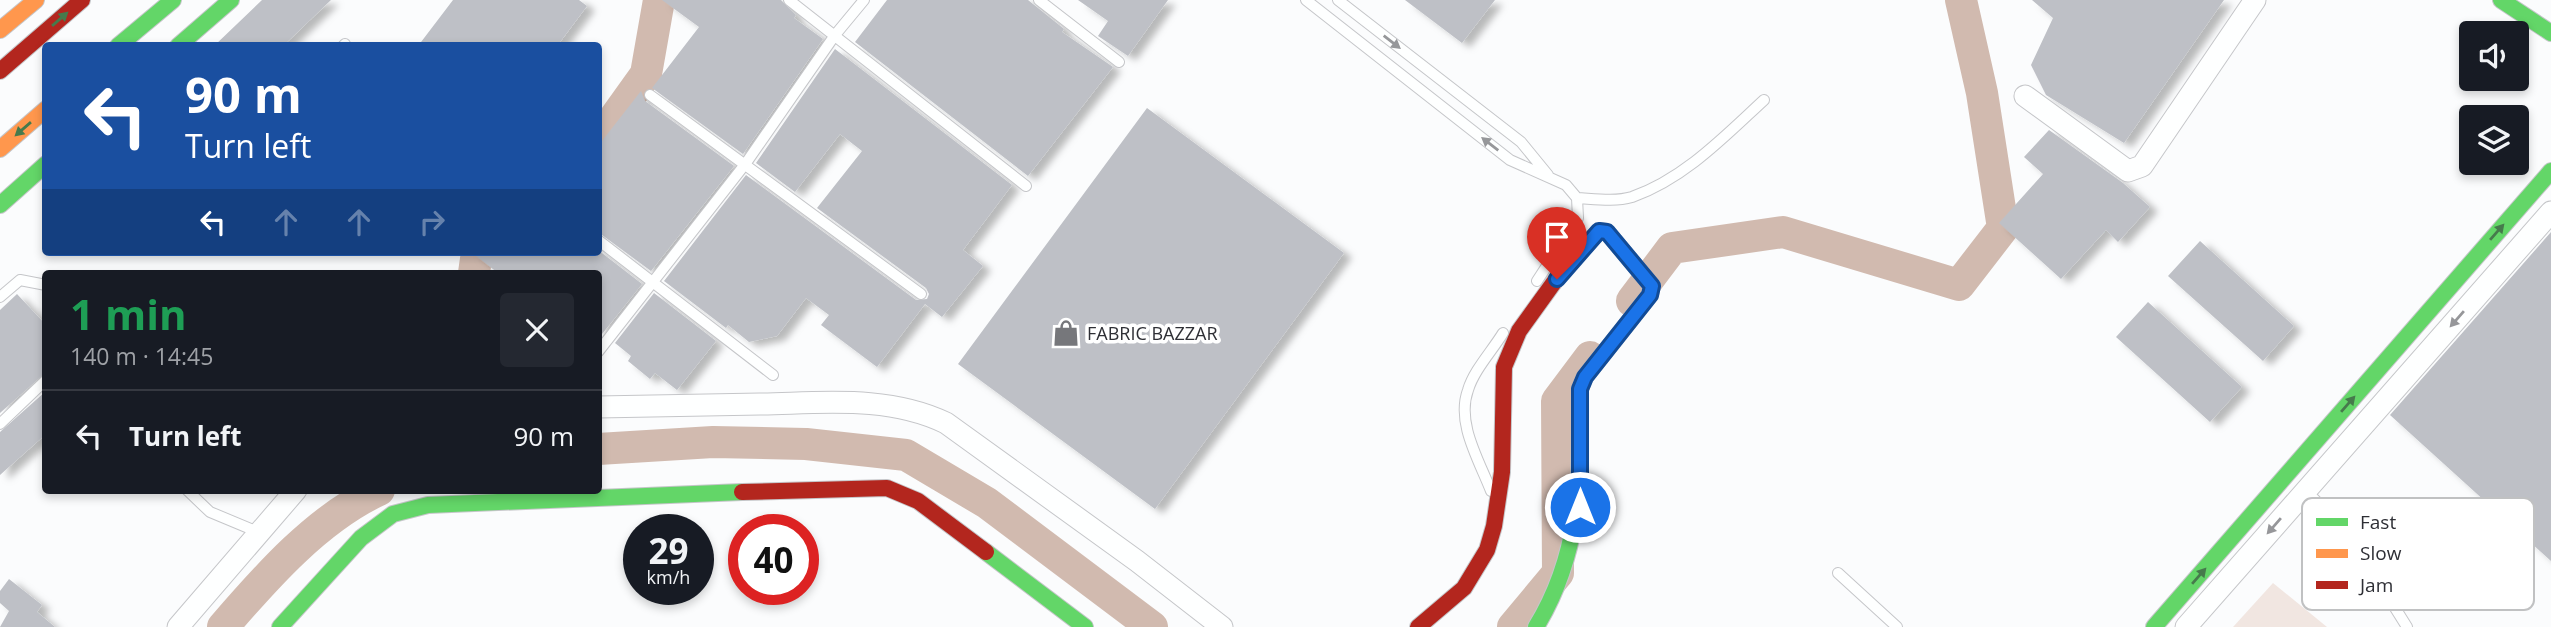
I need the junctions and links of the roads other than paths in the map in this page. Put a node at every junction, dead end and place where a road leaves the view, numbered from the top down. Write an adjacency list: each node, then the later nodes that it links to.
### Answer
1 (36, 0): 12 (main road)
2 (82, 0): 18 (main road, one-way to 2)
3 (173, 0): 15 (main road)
4 (231, 0): 16 (main road)
5 (789, 0): 14 (lane)
6 (864, 0): 14 (lane)
7 (1040, 0): 17 (lane)
8 (1306, 0): 27 (lane, one-way to 8)
9 (1338, 0): 27 (lane, one-way to 27)
10 (2255, 0): 20 (street)
11 (2501, 0): 13 (main road)
12 (0, 30)
13 (2551, 33)
14 (835, 35): 24 (lane); 28 (lane)
15 (129, 42)
16 (183, 42)
17 (1119, 62)
18 (0, 71)
19 (650, 95): 24 (lane)
20 (2025, 96)
21 (1764, 100): 29 (lane)
22 (42, 112): 23 (main road, one-way to 23)
23 (0, 149)
24 (746, 163): 33 (lane); 36 (lane)
25 (42, 168): 30 (main road)
26 (2551, 171): 59 (main road, one-way to 26)
27 (1550, 177): 29 (lane)
28 (1026, 186)
29 (1577, 198): 35 (lane)
30 (0, 205)
31 (2551, 212): 44 (street, one-way to 44)
32 (602, 243): 33 (lane)
33 (654, 282): 39 (lane); 40 (lane)
34 (42, 284): 37 (lane)
35 (1534, 286)
36 (921, 295)
37 (0, 296)
38 (1519, 309): 48 (lane)
39 (602, 347)
40 (773, 376)
41 (42, 384): 43 (lane)
42 (602, 407): 55 (street)
43 (0, 424)
44 (2306, 491): 47 (lane); 60 (street, one-way to 60)
45 (191, 494): 49 (lane)
46 (292, 494): 49 (street)
47 (2313, 498)
48 (1499, 509): 56 (main road); 57 (main road)
49 (258, 532): 53 (street)
50 (1838, 573): 58 (lane)
51 (2396, 610): 61 (lane)
52 (284, 626): 54 (main road)
53 (178, 627)
54 (1085, 627)
55 (1222, 627)
56 (1418, 627)
57 (1536, 627)
58 (1897, 627)
59 (2154, 627)
60 (2186, 627)
61 (2407, 627)

